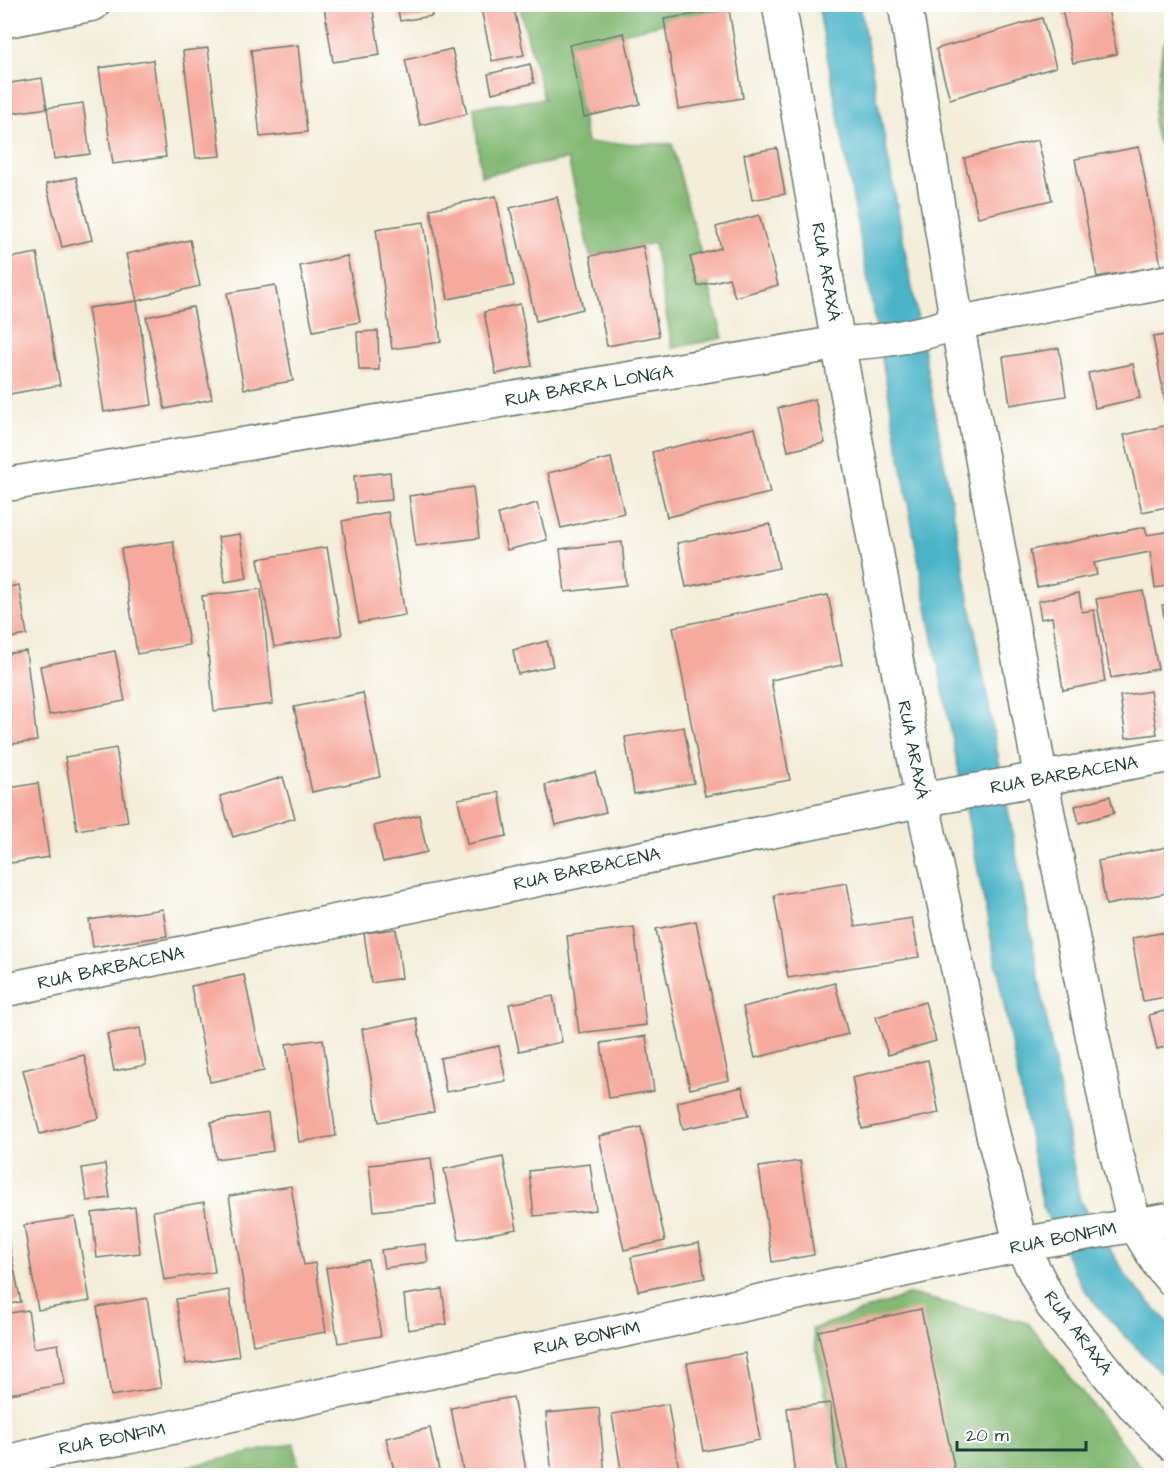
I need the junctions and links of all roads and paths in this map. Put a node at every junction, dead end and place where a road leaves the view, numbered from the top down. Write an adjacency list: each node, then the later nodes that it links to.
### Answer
1 (93, 4): 4 (street)
2 (779, 4): 7 (street, RUA ARAXÁ)
3 (904, 4): 6 (street)
4 (4, 21)
5 (1172, 281): 6 (street, RUA BARRA LONGA)
6 (946, 326): 7 (street, RUA BARRA LONGA); 10 (street)
7 (849, 343): 8 (street, RUA BARRA LONGA); 11 (street, RUA ARAXÁ)
8 (4, 485)
9 (1172, 755): 10 (street, RUA BARBACENA)
10 (1030, 781): 11 (street, RUA BARBACENA); 14 (street)
11 (933, 798): 12 (street, RUA BARBACENA); 15 (street, RUA ARAXÁ)
12 (4, 990)
13 (1172, 1219): 14 (street, RUA BONFIM)
14 (1124, 1226): 15 (street, RUA BONFIM); 16 (street)
15 (1030, 1243): 17 (street, RUA ARAXÁ); 18 (street, RUA BONFIM)
16 (1172, 1280)
17 (1172, 1444)
18 (4, 1463)

